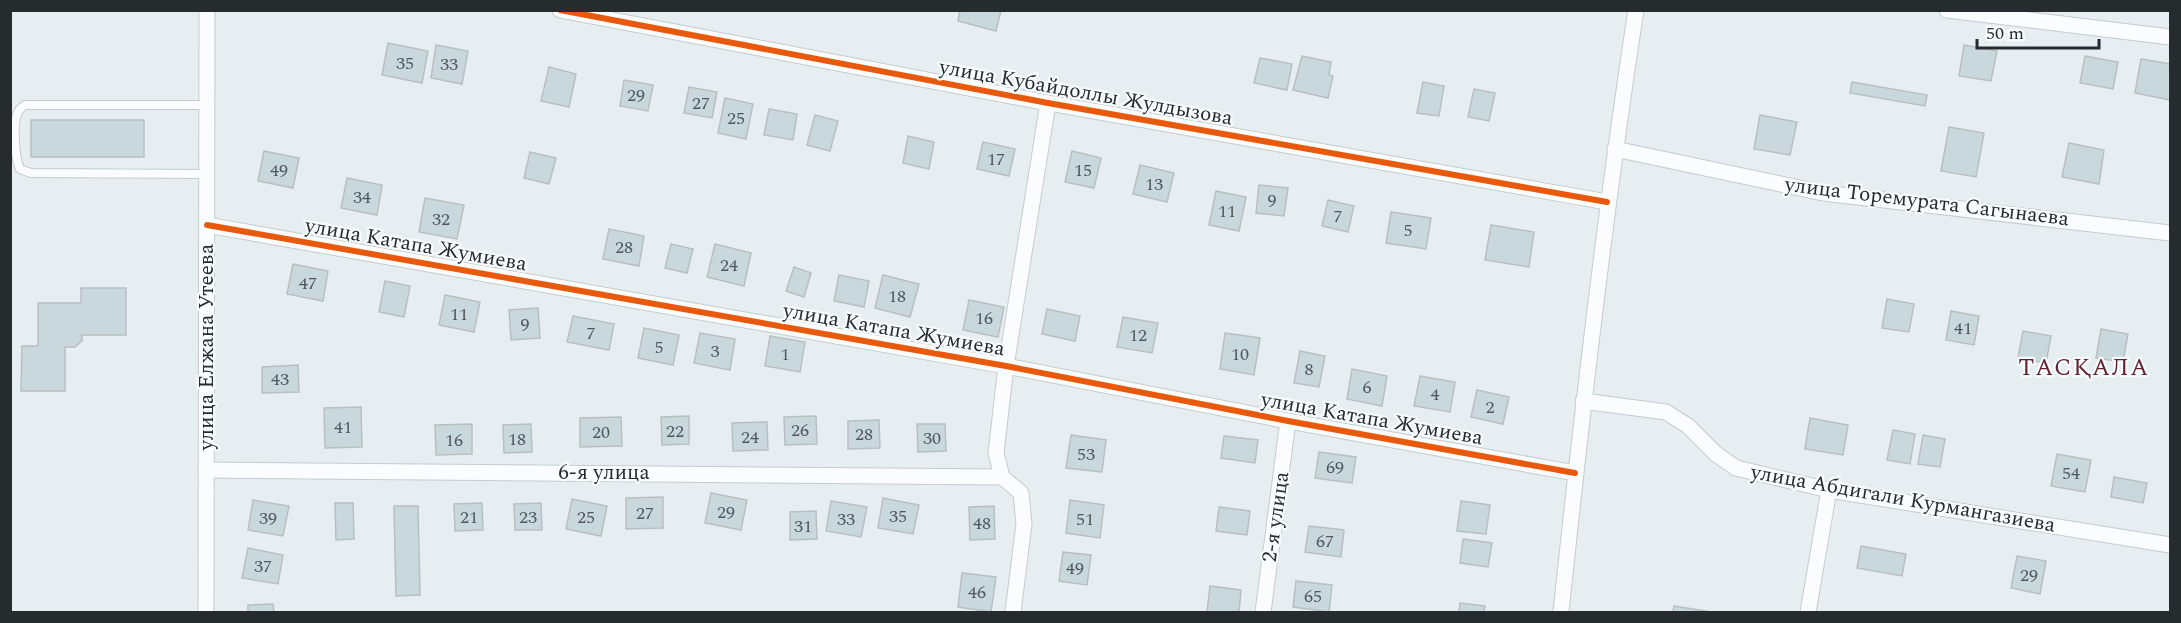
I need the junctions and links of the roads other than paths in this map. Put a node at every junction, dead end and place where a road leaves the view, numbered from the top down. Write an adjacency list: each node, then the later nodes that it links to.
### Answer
1 (207, 10): 7 (street, улица Елжана Утеева)
2 (560, 10): 6 (street, улица Кубайдоллы Жулдызова)
3 (1636, 10): 8 (street)
4 (1947, 10): 5 (street)
5 (2170, 37)
6 (1048, 104): 10 (street, улица Кубайдоллы Жулдызова); 13 (street)
7 (207, 105): 9 (street, улица Елжана Утеева); 9 (lane)
8 (1615, 149): 10 (street); 12 (street, улица Торемурата Сагынаева)
9 (207, 174): 11 (street, улица Елжана Утеева)
10 (1607, 202): 14 (street)
11 (207, 225): 13 (street, улица Катапа Жумиева); 16 (street, улица Елжана Утеева)
12 (2170, 233)
13 (1006, 366): 15 (street, улица Катапа Жумиева); 18 (street)
14 (1583, 400): 17 (street); 19 (street, улица Абдигали Курмангазиева)
15 (1288, 421): 17 (street, улица Катапа Жумиева); 23 (street, 2-я улица)
16 (206, 470): 18 (street, 6-я улица); 21 (street, улица Елжана Утеева)
17 (1575, 473): 24 (street)
18 (1002, 477): 22 (street)
19 (1829, 490): 20 (street, улица Абдигали Курмангазиева); 25 (street)
20 (2170, 545)
21 (206, 612)
22 (1013, 612)
23 (1263, 612)
24 (1561, 612)
25 (1808, 612)

